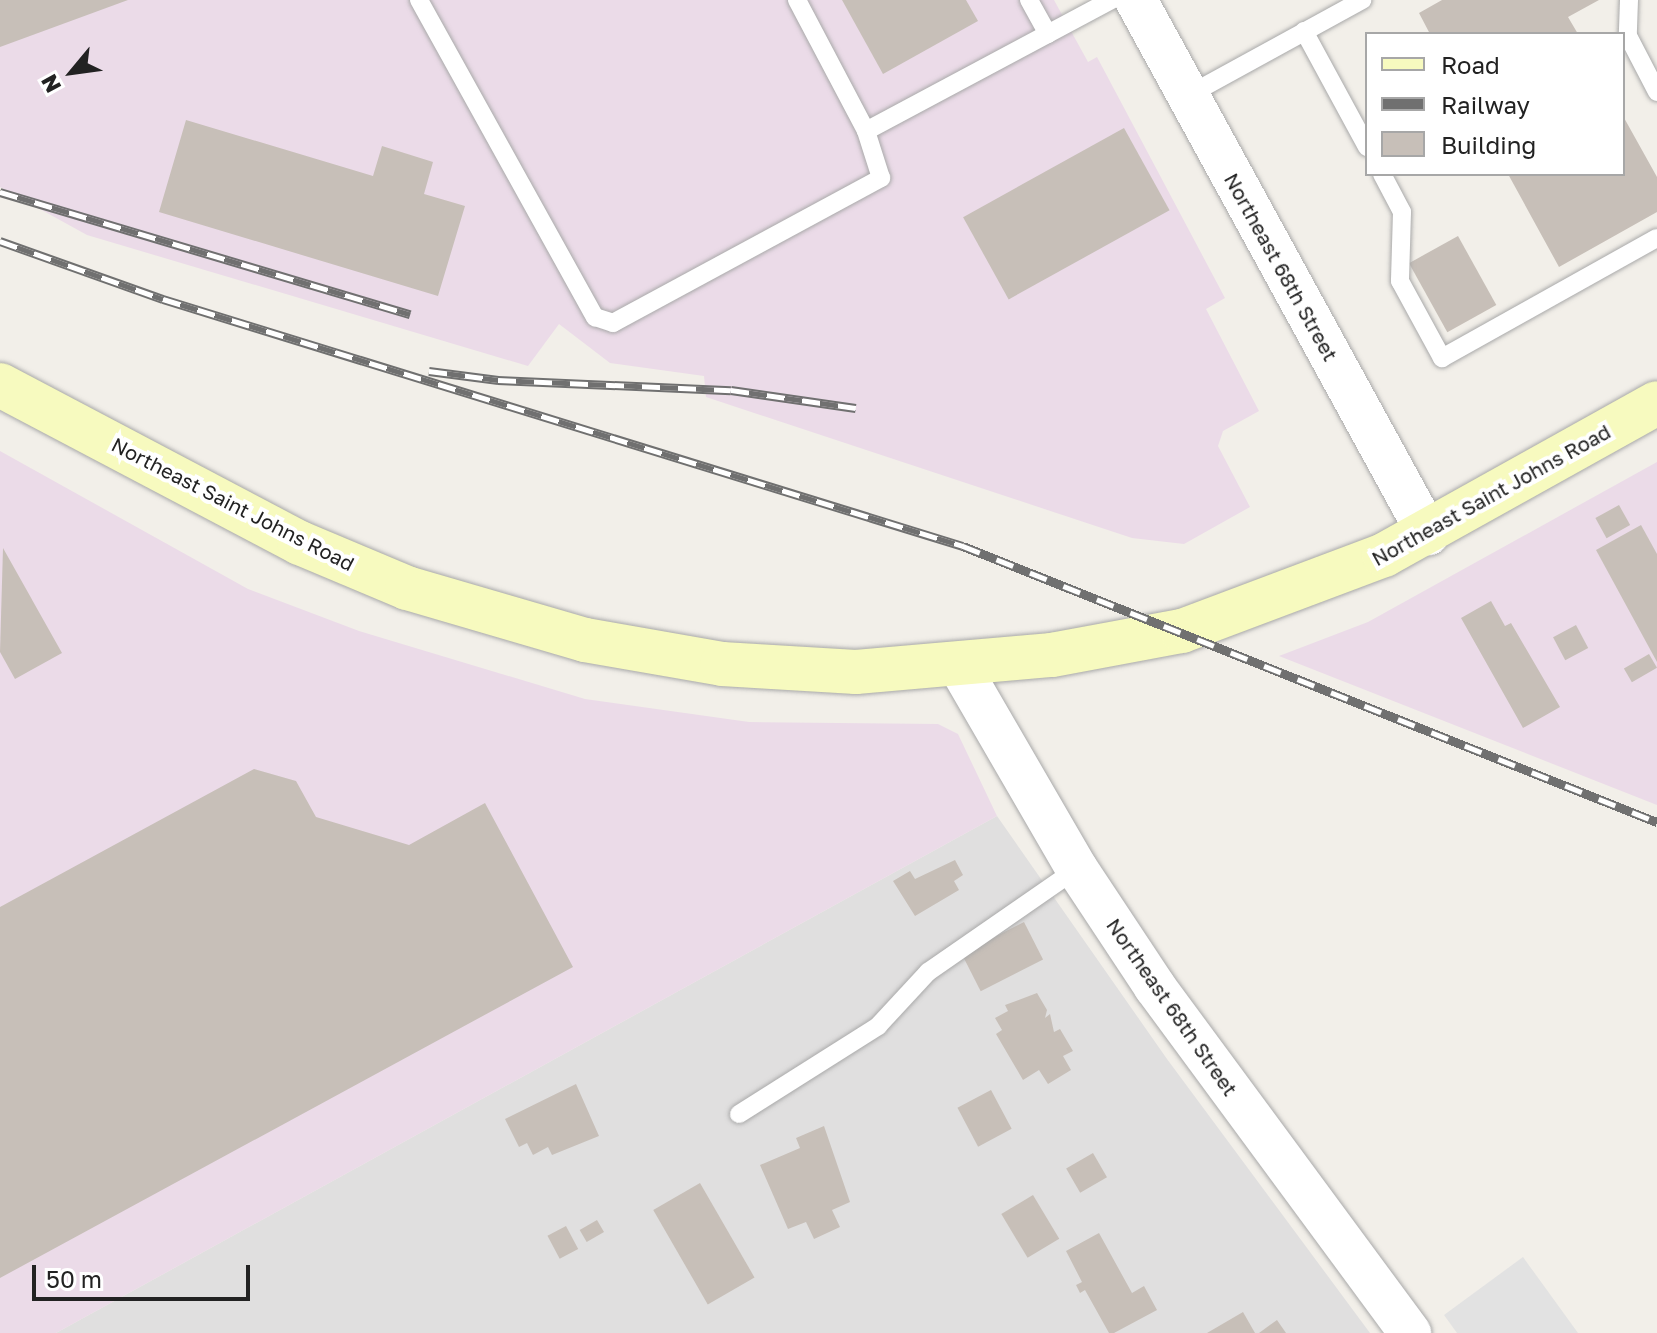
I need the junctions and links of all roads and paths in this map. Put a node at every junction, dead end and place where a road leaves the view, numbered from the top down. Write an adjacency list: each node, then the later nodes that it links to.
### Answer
1 (419, 0): 12 (lane)
2 (797, 0): 12 (lane)
3 (1029, 0): 9 (lane)
4 (1111, 0): 9 (lane)
5 (1136, 0): 11 (street, Northeast 68th Street)
6 (1362, 0): 8 (lane)
7 (1629, 0): 10 (lane)
8 (1304, 31): 11 (lane); 13 (lane)
9 (1048, 34): 12 (lane)
10 (1657, 92)
11 (1187, 96): 18 (street, Northeast 68th Street)
12 (866, 131)
13 (1365, 143)
14 (1383, 176): 15 (lane)
15 (1657, 238)
16 (0, 385): 19 (main road, Northeast Saint Johns Road)
17 (1657, 403): 18 (main road, Northeast Saint Johns Road)
18 (1428, 534): 19 (main road, Northeast Saint Johns Road)
19 (958, 664): 20 (street, Northeast 68th Street)
20 (1077, 869): 21 (lane); 22 (street, Northeast 68th Street)
21 (739, 1114)
22 (1410, 1333)

